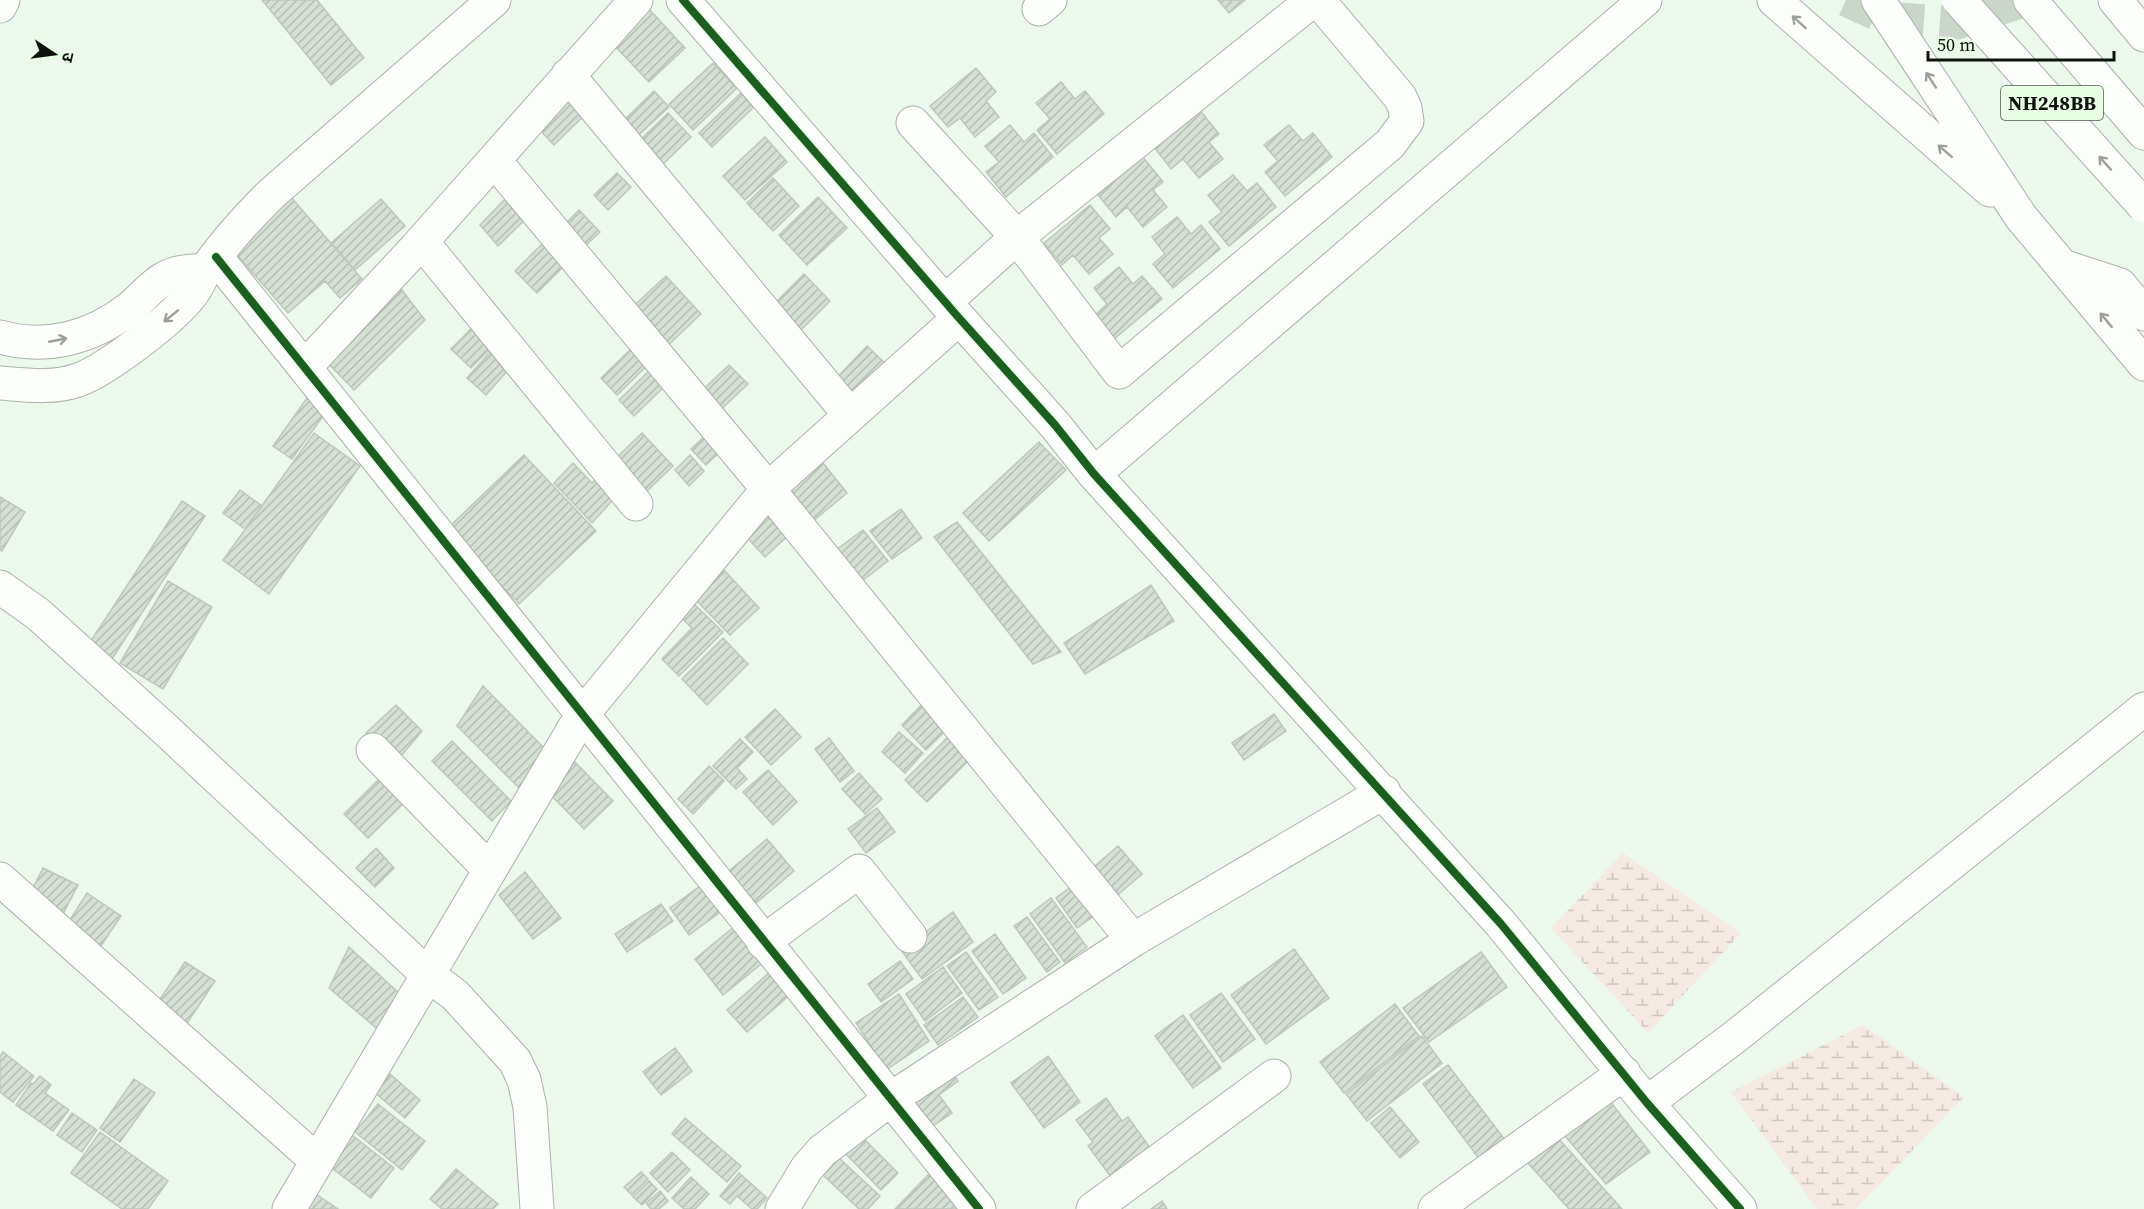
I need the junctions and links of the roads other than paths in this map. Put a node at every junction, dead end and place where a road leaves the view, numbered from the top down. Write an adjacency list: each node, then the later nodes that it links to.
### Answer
1 (3, 0): 13 (main road)
2 (494, 0): 23 (main road)
3 (636, 0): 15 (main road)
4 (683, 0): 25 (main road)
5 (1313, 0): 21 (main road)
6 (1318, 0): 21 (main road)
7 (1645, 0): 32 (main road)
8 (1774, 0): 20 (main road, one-way to 8)
9 (1878, 0): 20 (main road, one-way to 9)
10 (1959, 0): 19 (main road, NH248BB, one-way to 10, bridge)
11 (2030, 0): 17 (main road, NH248BB)
12 (2115, 0): 14 (main road)
13 (0, 6)
14 (2144, 35)
15 (568, 75): 18 (main road); 31 (main road)
16 (913, 123): 21 (main road)
17 (2144, 133)
18 (494, 160): 22 (main road); 33 (main road)
19 (2144, 206)
20 (2021, 217): 24 (main road)
21 (1017, 237): 25 (main road)
22 (422, 242): 29 (main road); 34 (main road)
23 (210, 263): 27 (main road, one-way to 23); 29 (main road); 30 (main road, one-way to 30)
24 (2062, 266): 26 (main road); 28 (main road, one-way to 24)
25 (952, 309): 31 (main road); 32 (main road)
26 (2144, 314)
27 (0, 337)
28 (2144, 364)
29 (305, 367): 37 (main road)
30 (0, 383)
31 (850, 415): 33 (main road)
32 (1094, 474): 39 (main road)
33 (768, 489): 37 (main road); 43 (main road)
34 (636, 504)
35 (0, 587): 45 (main road)
36 (2144, 709): 49 (main road)
37 (582, 715): 40 (main road); 44 (main road)
38 (373, 750): 40 (main road)
39 (1384, 792): 43 (main road); 46 (main road)
40 (490, 870): 45 (main road)
41 (0, 879): 50 (main road)
42 (910, 936): 44 (main road)
43 (1133, 940): 48 (main road)
44 (764, 942): 48 (main road)
45 (428, 975): 50 (main road); 52 (main road)
46 (1624, 1073): 49 (main road); 56 (main road)
47 (1274, 1076): 55 (main road)
48 (890, 1100): 53 (main road); 54 (main road)
49 (1647, 1103): 57 (main road)
50 (317, 1161): 51 (main road)
51 (289, 1209)
52 (537, 1209)
53 (782, 1209)
54 (979, 1209)
55 (1093, 1209)
56 (1435, 1209)
57 (1740, 1209)

